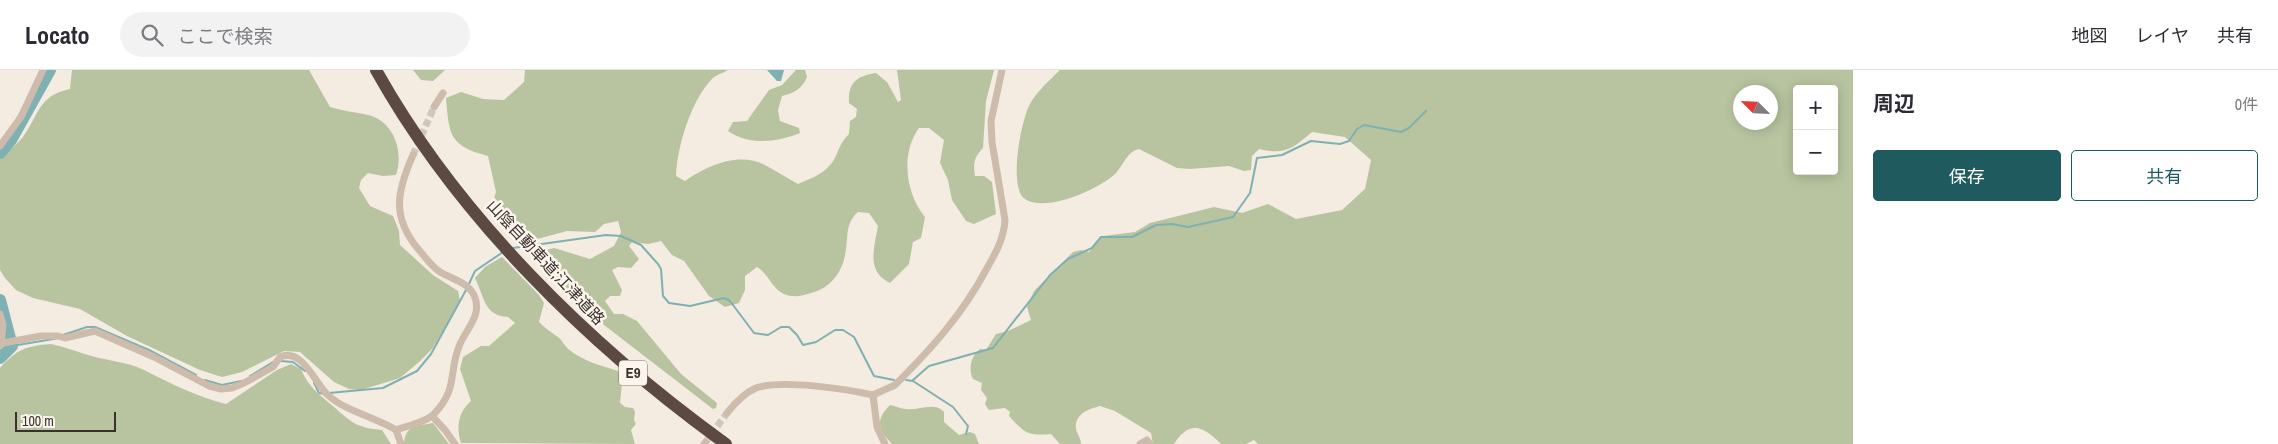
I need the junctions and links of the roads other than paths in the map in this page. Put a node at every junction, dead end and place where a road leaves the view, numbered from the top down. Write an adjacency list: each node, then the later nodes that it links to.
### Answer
1 (44, 70): 6 (street)
2 (376, 70): 16 (highway, 山陰自動車道;江津道路 / E9)
3 (1002, 70): 10 (street)
4 (443, 93): 5 (street)
5 (434, 107)
6 (0, 146)
7 (413, 155): 12 (street)
8 (0, 314): 9 (street)
9 (3, 344): 13 (street)
10 (873, 394): 11 (street); 17 (street)
11 (727, 413)
12 (432, 416): 13 (street); 15 (street)
13 (396, 430): 14 (street)
14 (401, 444)
15 (455, 444)
16 (726, 444)
17 (885, 444)
18 (1140, 444): 19 (street)
19 (1150, 444)

